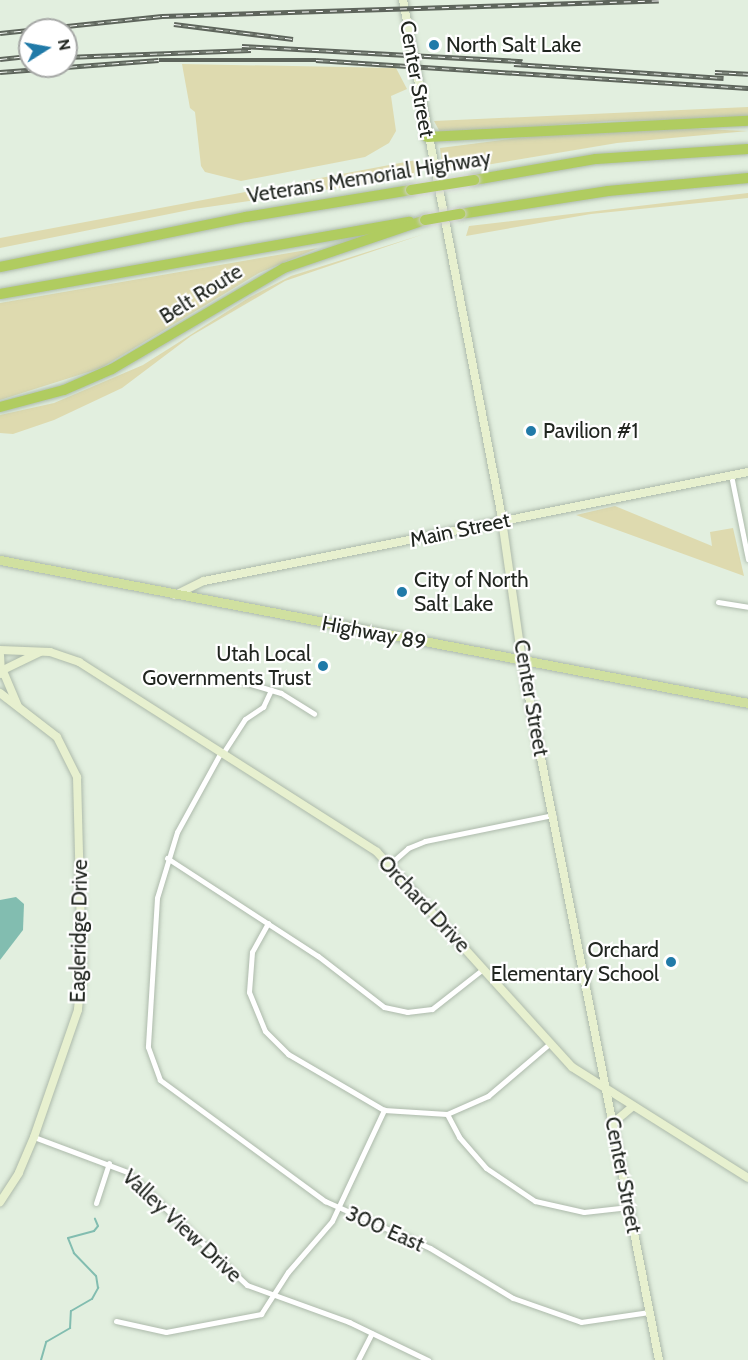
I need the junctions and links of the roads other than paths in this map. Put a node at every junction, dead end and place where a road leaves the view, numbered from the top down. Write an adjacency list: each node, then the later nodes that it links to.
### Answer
1 (403, 0): 3 (main road, Center Street)
2 (748, 121): 3 (highway)
3 (427, 137): 12 (main road, Center Street)
4 (748, 148): 7 (highway, Veterans Memorial Highway, bridge)
5 (748, 178): 6 (highway, bridge)
6 (425, 220): 8 (highway); 9 (highway, Belt Route)
7 (0, 267)
8 (0, 294)
9 (0, 407)
10 (748, 472): 11 (main road, Main Street)
11 (730, 475): 12 (main road, Main Street); 13 (street)
12 (501, 522): 15 (main road, Main Street); 20 (main road, Center Street)
13 (748, 556)
14 (0, 560): 15 (main road, Highway 89)
15 (175, 595): 20 (main road, Highway 89)
16 (718, 602): 17 (street)
17 (748, 607)
18 (40, 652): 19 (main road, Orchard Drive); 21 (main road); 28 (main road, Orchard Drive)
19 (0, 653): 21 (main road, Eagleridge Drive)
20 (522, 662): 25 (main road, Highway 89); 29 (main road, Center Street)
21 (2, 672): 26 (main road, Eagleridge Drive)
22 (234, 679): 23 (street)
23 (271, 690): 27 (street); 28 (street)
24 (0, 693): 26 (main road, Eagleridge Drive)
25 (748, 703)
26 (18, 706): 40 (main road, Eagleridge Drive)
27 (314, 714)
28 (222, 752): 30 (street); 31 (main road, Orchard Drive)
29 (553, 815): 31 (street); 35 (main road, Center Street)
30 (167, 858): 32 (street); 46 (street, 300 East)
31 (391, 863): 33 (main road, Orchard Drive)
32 (268, 923): 33 (street); 37 (street)
33 (483, 969): 34 (main road, Orchard Drive)
34 (549, 1044): 35 (main road, Orchard Drive); 38 (street)
35 (606, 1090): 36 (main road, Orchard Drive); 39 (main road, Center Street)
36 (633, 1106): 39 (main road); 42 (main road, Orchard Drive)
37 (384, 1110): 38 (street); 46 (street)
38 (447, 1114): 45 (street)
39 (613, 1123): 45 (main road, Center Street)
40 (34, 1137): 41 (street, Valley View Drive); 43 (main road, Eagleridge Drive)
41 (109, 1163): 44 (street); 47 (street, Valley View Drive)
42 (748, 1178)
43 (0, 1202)
44 (96, 1203)
45 (629, 1207): 48 (main road, Center Street)
46 (338, 1208): 47 (street); 48 (street, 300 East)
47 (273, 1297): 49 (street); 50 (street, Valley View Drive)
48 (649, 1312): 53 (main road, Center Street)
49 (116, 1322)
50 (372, 1333): 51 (street); 52 (street, Valley View Drive)
51 (358, 1360)
52 (428, 1360)
53 (658, 1360)

